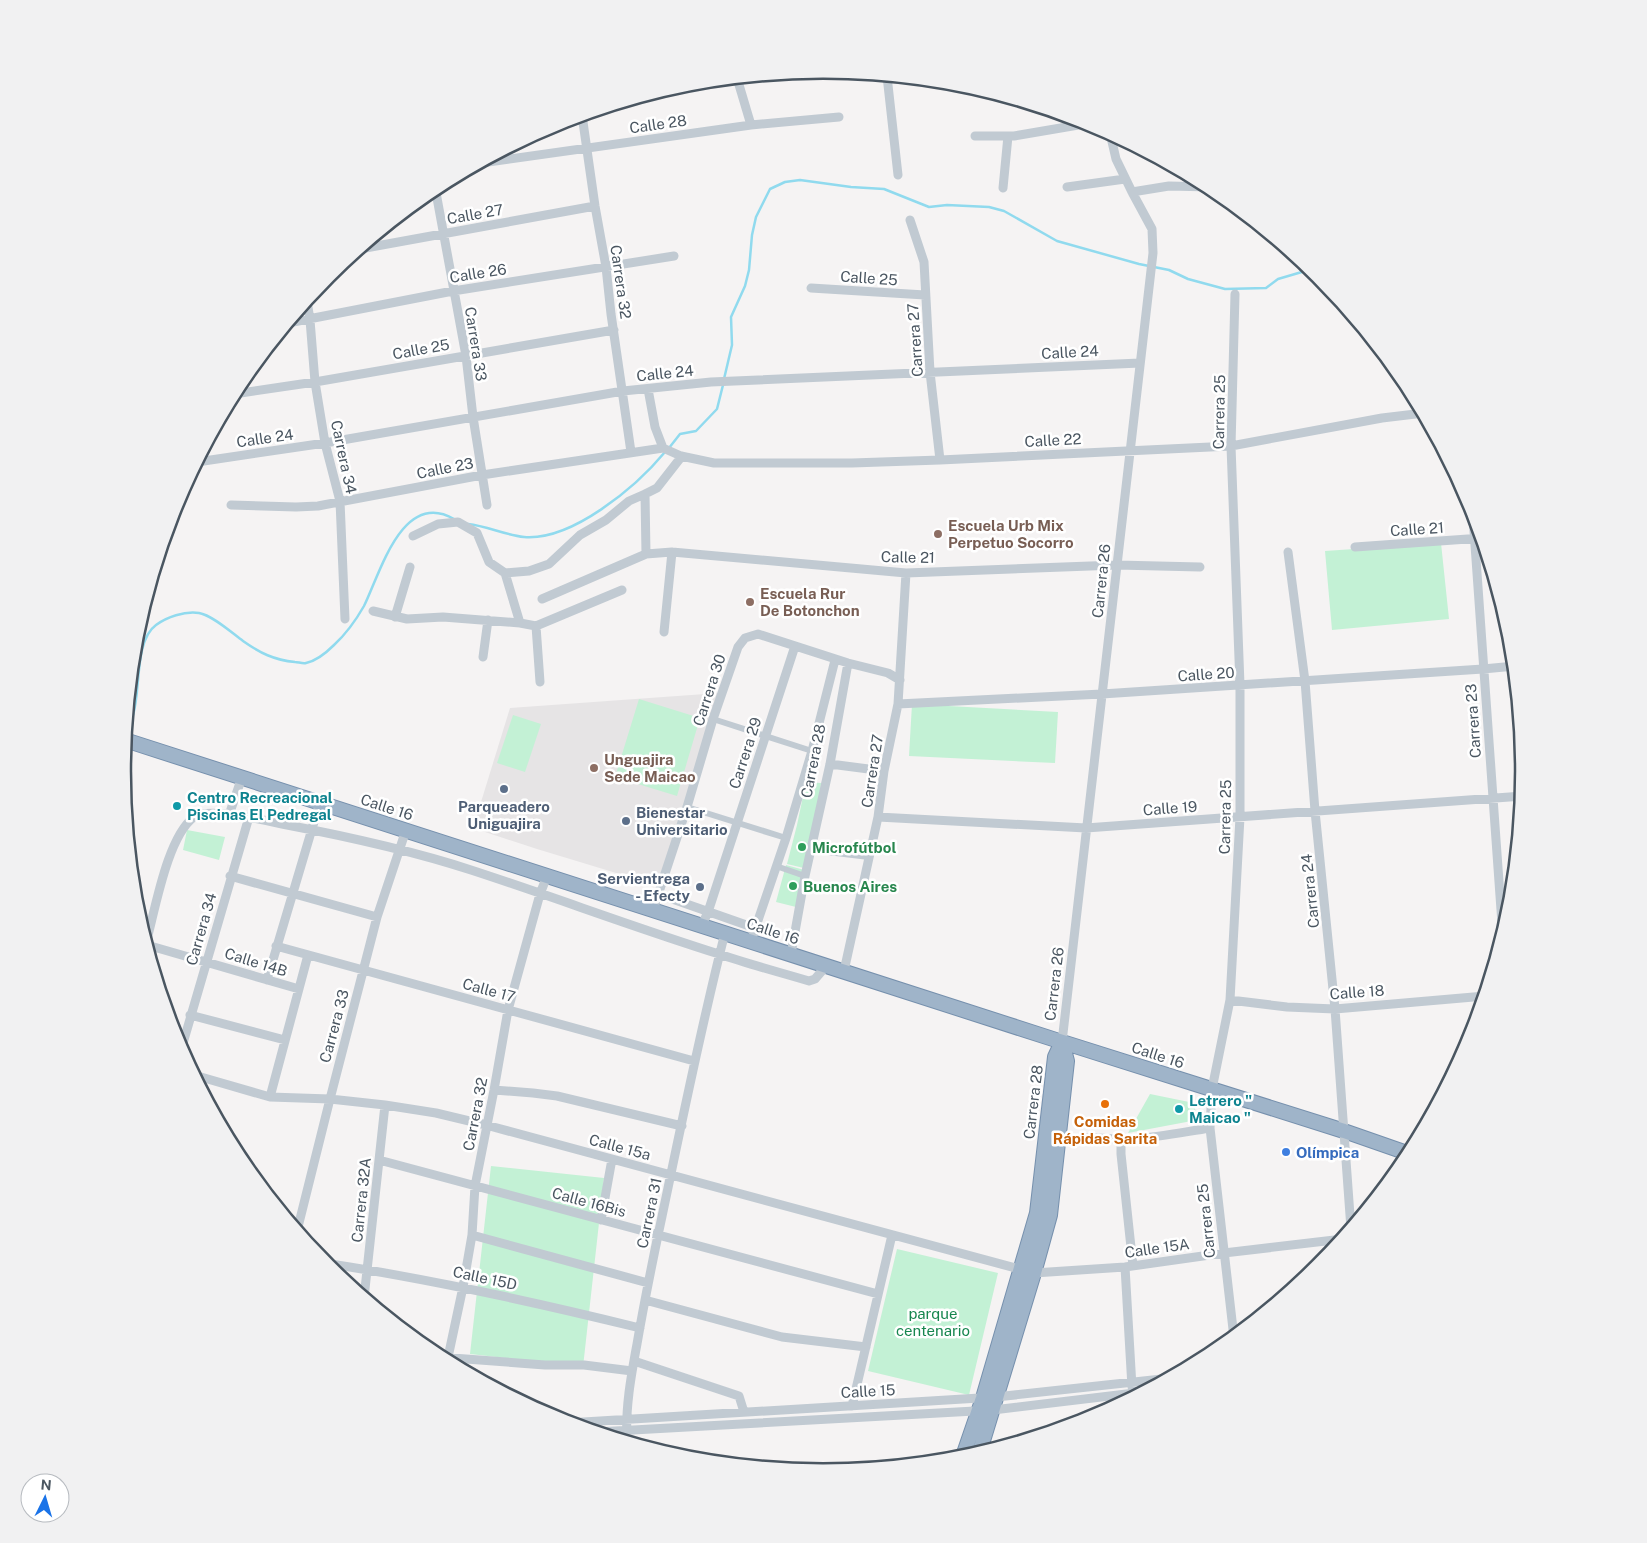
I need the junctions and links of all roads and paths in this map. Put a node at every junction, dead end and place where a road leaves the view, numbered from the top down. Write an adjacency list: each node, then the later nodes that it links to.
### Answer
1 (888, 82): 12 (street)
2 (739, 84): 5 (street)
3 (839, 117): 5 (street, Calle 28)
4 (583, 122): 10 (street, Carrera 32)
5 (751, 125): 10 (street, Calle 28)
6 (1074, 126): 8 (street)
7 (976, 136): 8 (street)
8 (1008, 136): 16 (street)
9 (1112, 142): 13 (street, Carrera 26)
10 (587, 147): 11 (street, Calle 28); 19 (street, Carrera 32)
11 (498, 161)
12 (898, 175)
13 (1125, 179): 14 (street); 17 (street, Carrera 26)
14 (1067, 187)
15 (1194, 187): 17 (street)
16 (1003, 188)
17 (1132, 192): 34 (street, Carrera 26)
18 (437, 197): 21 (street, Carrera 33)
19 (595, 206): 21 (street, Calle 27); 24 (street, Carrera 32)
20 (910, 220): 28 (street, Carrera 27)
21 (444, 233): 22 (street, Calle 27); 26 (street, Carrera 33)
22 (372, 247)
23 (674, 256): 24 (street, Calle 26)
24 (606, 267): 26 (street, Calle 26); 32 (street, Carrera 32)
25 (811, 288): 28 (street, Calle 25)
26 (453, 291): 30 (street, Calle 26); 33 (street, Carrera 33)
27 (1235, 294): 43 (street, Carrera 25)
28 (925, 296): 35 (street, Carrera 27)
29 (308, 309): 30 (street, Carrera 34)
30 (310, 320): 31 (street, Calle 26); 36 (street, Carrera 34)
31 (297, 322)
32 (614, 330): 33 (street, Calle 25); 38 (street, Carrera 32)
33 (466, 356): 36 (street, Calle 25); 41 (street, Carrera 33)
34 (1140, 363): 35 (street, Calle 24); 45 (street, Carrera 26)
35 (930, 372): 37 (street, Calle 24); 48 (street, Carrera 27)
36 (315, 382): 39 (street, Calle 25); 42 (street, Carrera 34)
37 (648, 389): 38 (street, Calle 24); 44 (street)
38 (622, 392): 41 (street, Calle 24); 46 (street, Carrera 32)
39 (244, 393)
40 (1417, 415): 43 (street, Calle 22)
41 (472, 416): 42 (street, Calle 24); 50 (street, Carrera 33)
42 (326, 443): 49 (street, Calle 24); 52 (street, Carrera 34)
43 (1232, 446): 45 (street, Calle 22); 85 (street, Carrera 25)
44 (663, 448): 46 (street, Calle 23); 47 (street, Calle 22)
45 (1129, 450): 48 (street, Calle 22); 62 (street, Carrera 26)
46 (631, 452): 50 (street, Calle 23)
47 (682, 456): 48 (street, Calle 22); 51 (street)
48 (940, 460)
49 (204, 461)
50 (482, 475): 52 (street, Calle 23); 54 (street, Carrera 33)
51 (645, 494): 61 (street); 65 (street)
52 (340, 501): 53 (street, Calle 23); 71 (street, Carrera 34)
53 (231, 505)
54 (488, 505)
55 (413, 536): 65 (street)
56 (1476, 539): 57 (street, Calle 21)
57 (1355, 547)
58 (1478, 547): 81 (street, Carrera 23)
59 (672, 552): 61 (street, Calle 21); 66 (street, Calle 21); 75 (street)
60 (1288, 552): 83 (street, Carrera 24)
61 (646, 554): 68 (street, Calle 21)
62 (1116, 565): 64 (street, Calle 21); 66 (street, Calle 21); 86 (street, Carrera 26)
63 (410, 567): 70 (street)
64 (1200, 567)
65 (505, 573): 73 (street)
66 (906, 573): 82 (street, Carrera 27)
67 (622, 590): 74 (street)
68 (542, 599)
69 (373, 611): 70 (street)
70 (395, 616): 72 (street)
71 (345, 619)
72 (488, 620): 73 (street); 77 (street)
73 (520, 623): 74 (street)
74 (536, 626): 84 (street)
75 (664, 632)
76 (795, 646): 78 (street); 88 (street, Carrera 30); 89 (street, Carrera 29)
77 (483, 657)
78 (835, 660): 79 (street); 91 (street, Carrera 28)
79 (848, 663): 82 (street); 92 (street, Carrera 28)
80 (1508, 667): 81 (street, Calle 20)
81 (1484, 669): 83 (street, Calle 20); 96 (street, Carrera 23)
82 (900, 680): 87 (street, Carrera 27)
83 (1305, 681): 85 (street, Calle 20); 99 (street, Carrera 24)
84 (540, 682)
85 (1240, 685): 86 (street, Calle 20); 103 (street, Carrera 25)
86 (1102, 694): 87 (street, Calle 20); 105 (street, Carrera 26)
87 (898, 704): 93 (street, Carrera 27)
88 (713, 719): 89 (street); 98 (street, Carrera 30)
89 (764, 737): 91 (street); 104 (street, Carrera 29)
90 (132, 742): 94 (highway, Calle 16)
91 (812, 751): 108 (street, Carrera 28)
92 (830, 764): 93 (street); 110 (street, Carrera 28)
93 (884, 771): 102 (street, Carrera 27)
94 (242, 777): 97 (highway, Calle 16); 100 (street)
95 (1515, 797): 96 (street, Calle 19)
96 (1493, 798): 99 (street, Calle 19); 121 (street, Carrera 23)
97 (320, 802): 106 (street); 107 (highway, Calle 16)
98 (687, 807): 104 (street); 118 (street, Carrera 30)
99 (1315, 811): 103 (street, Calle 19); 139 (street, Carrera 24)
100 (229, 815): 101 (street); 123 (street)
101 (249, 817): 106 (street); 113 (street, Carrera 34)
102 (878, 817): 105 (street, Calle 19); 111 (street, Carrera 27)
103 (1240, 817): 105 (street, Calle 19); 138 (street, Carrera 25)
104 (737, 823): 108 (street); 122 (street, Carrera 29)
105 (1086, 828): 144 (street, Carrera 26)
106 (310, 829): 109 (street); 116 (street)
107 (406, 830): 109 (street, Carrera 33); 114 (highway, Calle 16)
108 (786, 838): 112 (street, Carrera 28)
109 (399, 850): 117 (street); 120 (street, Carrera 33)
110 (811, 850): 111 (street); 115 (street, Carrera 28)
111 (869, 857): 134 (street, Carrera 27)
112 (776, 866): 115 (street); 125 (street, Carrera 28)
113 (230, 876): 116 (street); 131 (street, Carrera 34)
114 (547, 876): 117 (street, Carrera 32); 119 (highway, Calle 16)
115 (805, 876): 128 (street, Carrera 28)
116 (292, 893): 120 (street); 127 (street)
117 (540, 894): 130 (street); 140 (street, Carrera 32)
118 (658, 894): 119 (street, Carrera 30); 122 (street, Calle 16)
119 (653, 910): 122 (highway, Calle 16)
120 (377, 917): 133 (street, Carrera 33)
121 (1501, 917)
122 (705, 919): 124 (highway, Calle 16); 125 (street, Calle 16)
123 (149, 931)
124 (725, 933): 125 (highway, Calle 16); 130 (street, Carrera 31)
125 (753, 934): 128 (highway, Calle 16)
126 (153, 946): 131 (street, Calle 14B)
127 (276, 946): 129 (street, Calle 17); 135 (street)
128 (791, 954): 132 (highway, Calle 16)
129 (308, 955): 133 (street, Calle 17); 136 (street)
130 (719, 955): 132 (street); 145 (street, Carrera 31)
131 (205, 962): 135 (street, Calle 14B); 141 (street, Carrera 34)
132 (827, 965): 134 (highway, Calle 16)
133 (363, 970): 140 (street, Calle 17); 150 (street, Carrera 33)
134 (844, 971): 144 (highway, Calle 16)
135 (267, 980): 136 (street, Calle 14B)
136 (299, 989): 143 (street)
137 (1478, 997): 139 (street, Calle 18)
138 (1230, 1000): 139 (street, Calle 18); 148 (street, Carrera 25)
139 (1335, 1009): 155 (street, Carrera 24)
140 (508, 1010): 145 (street, Calle 17); 147 (street, Carrera 32)
141 (190, 1015): 142 (street, Carrera 34); 143 (street)
142 (184, 1039)
143 (285, 1040): 149 (street)
144 (1062, 1042): 148 (highway, Calle 16); 157 (highway, Carrera 28); 174 (highway, Carrera 28)
145 (694, 1061): 153 (street, Carrera 31)
146 (201, 1076): 149 (street, Calle 15a)
147 (494, 1090): 152 (street, Carrera 32); 153 (street)
148 (1212, 1090): 154 (street, Carrera 25); 155 (highway, Calle 16)
149 (270, 1097): 150 (street, Calle 15a)
150 (330, 1099): 151 (street, Calle 15a); 165 (street, Carrera 33)
151 (385, 1105): 152 (street, Calle 15a); 160 (street, Carrera 32A)
152 (486, 1125): 159 (street, Calle 15a); 162 (street, Carrera 32)
153 (682, 1126): 161 (street, Carrera 31)
154 (1210, 1128): 156 (street); 170 (street, Carrera 25)
155 (1344, 1131): 158 (highway, Calle 16); 164 (street, Carrera 24)
156 (1121, 1140): 157 (street); 172 (street)
157 (1058, 1145): 174 (highway, Carrera 28)
158 (1403, 1151)
159 (612, 1159): 161 (street, Calle 15a); 163 (street)
160 (379, 1160): 162 (street, Calle 16Bis); 173 (street, Carrera 32A)
161 (670, 1175): 167 (street, Carrera 31); 168 (street, Calle 15a)
162 (476, 1186): 163 (street, Calle 16Bis); 166 (street, Carrera 32)
163 (601, 1220): 167 (street, Calle 16Bis)
164 (1350, 1220)
165 (300, 1224)
166 (472, 1235): 175 (street); 176 (street, Carrera 32)
167 (658, 1235): 175 (street, Carrera 31); 178 (street, Calle 16Bis)
168 (892, 1235): 174 (street, Calle 15a); 178 (street)
169 (1333, 1240): 170 (street, Calle 15A)
170 (1224, 1253): 172 (street, Calle 15A); 181 (street, Carrera 25)
171 (339, 1265): 173 (street, Calle 15D)
172 (1129, 1266): 174 (street, Calle 15A); 188 (street)
173 (367, 1270): 176 (street, Calle 15D); 177 (street, Carrera 32A)
174 (1028, 1272): 191 (highway, Carrera 28)
175 (648, 1283): 179 (street, Carrera 31)
176 (463, 1287): 180 (street, Calle 15D); 183 (street, Carrera 32)
177 (365, 1290)
178 (878, 1294): 182 (street)
179 (645, 1300): 180 (street, Carrera 31); 182 (street)
180 (640, 1328): 185 (street, Carrera 31)
181 (1233, 1330)
182 (866, 1347): 192 (street)
183 (447, 1353)
184 (459, 1360): 186 (street)
185 (634, 1361): 186 (street, Carrera 31); 193 (street)
186 (632, 1371): 194 (street, Carrera 31)
187 (1154, 1380): 188 (street, Calle 15)
188 (1132, 1382): 189 (street); 191 (street, Calle 15)
189 (1133, 1392)
190 (1122, 1397): 191 (street, Calle 15)
191 (988, 1404): 192 (street, Calle 15); 197 (street, Calle 15); 199 (highway, Carrera 28); 200 (highway, Carrera 28)
192 (852, 1406): 193 (street, Calle 15)
193 (744, 1412): 194 (street, Calle 15)
194 (627, 1420): 195 (street, Calle 15); 197 (street, Carrera 31)
195 (587, 1422)
196 (615, 1431): 197 (street, Calle 15)
197 (627, 1431): 198 (street, Carrera 31)
198 (627, 1436)
199 (980, 1446)
200 (967, 1449)

